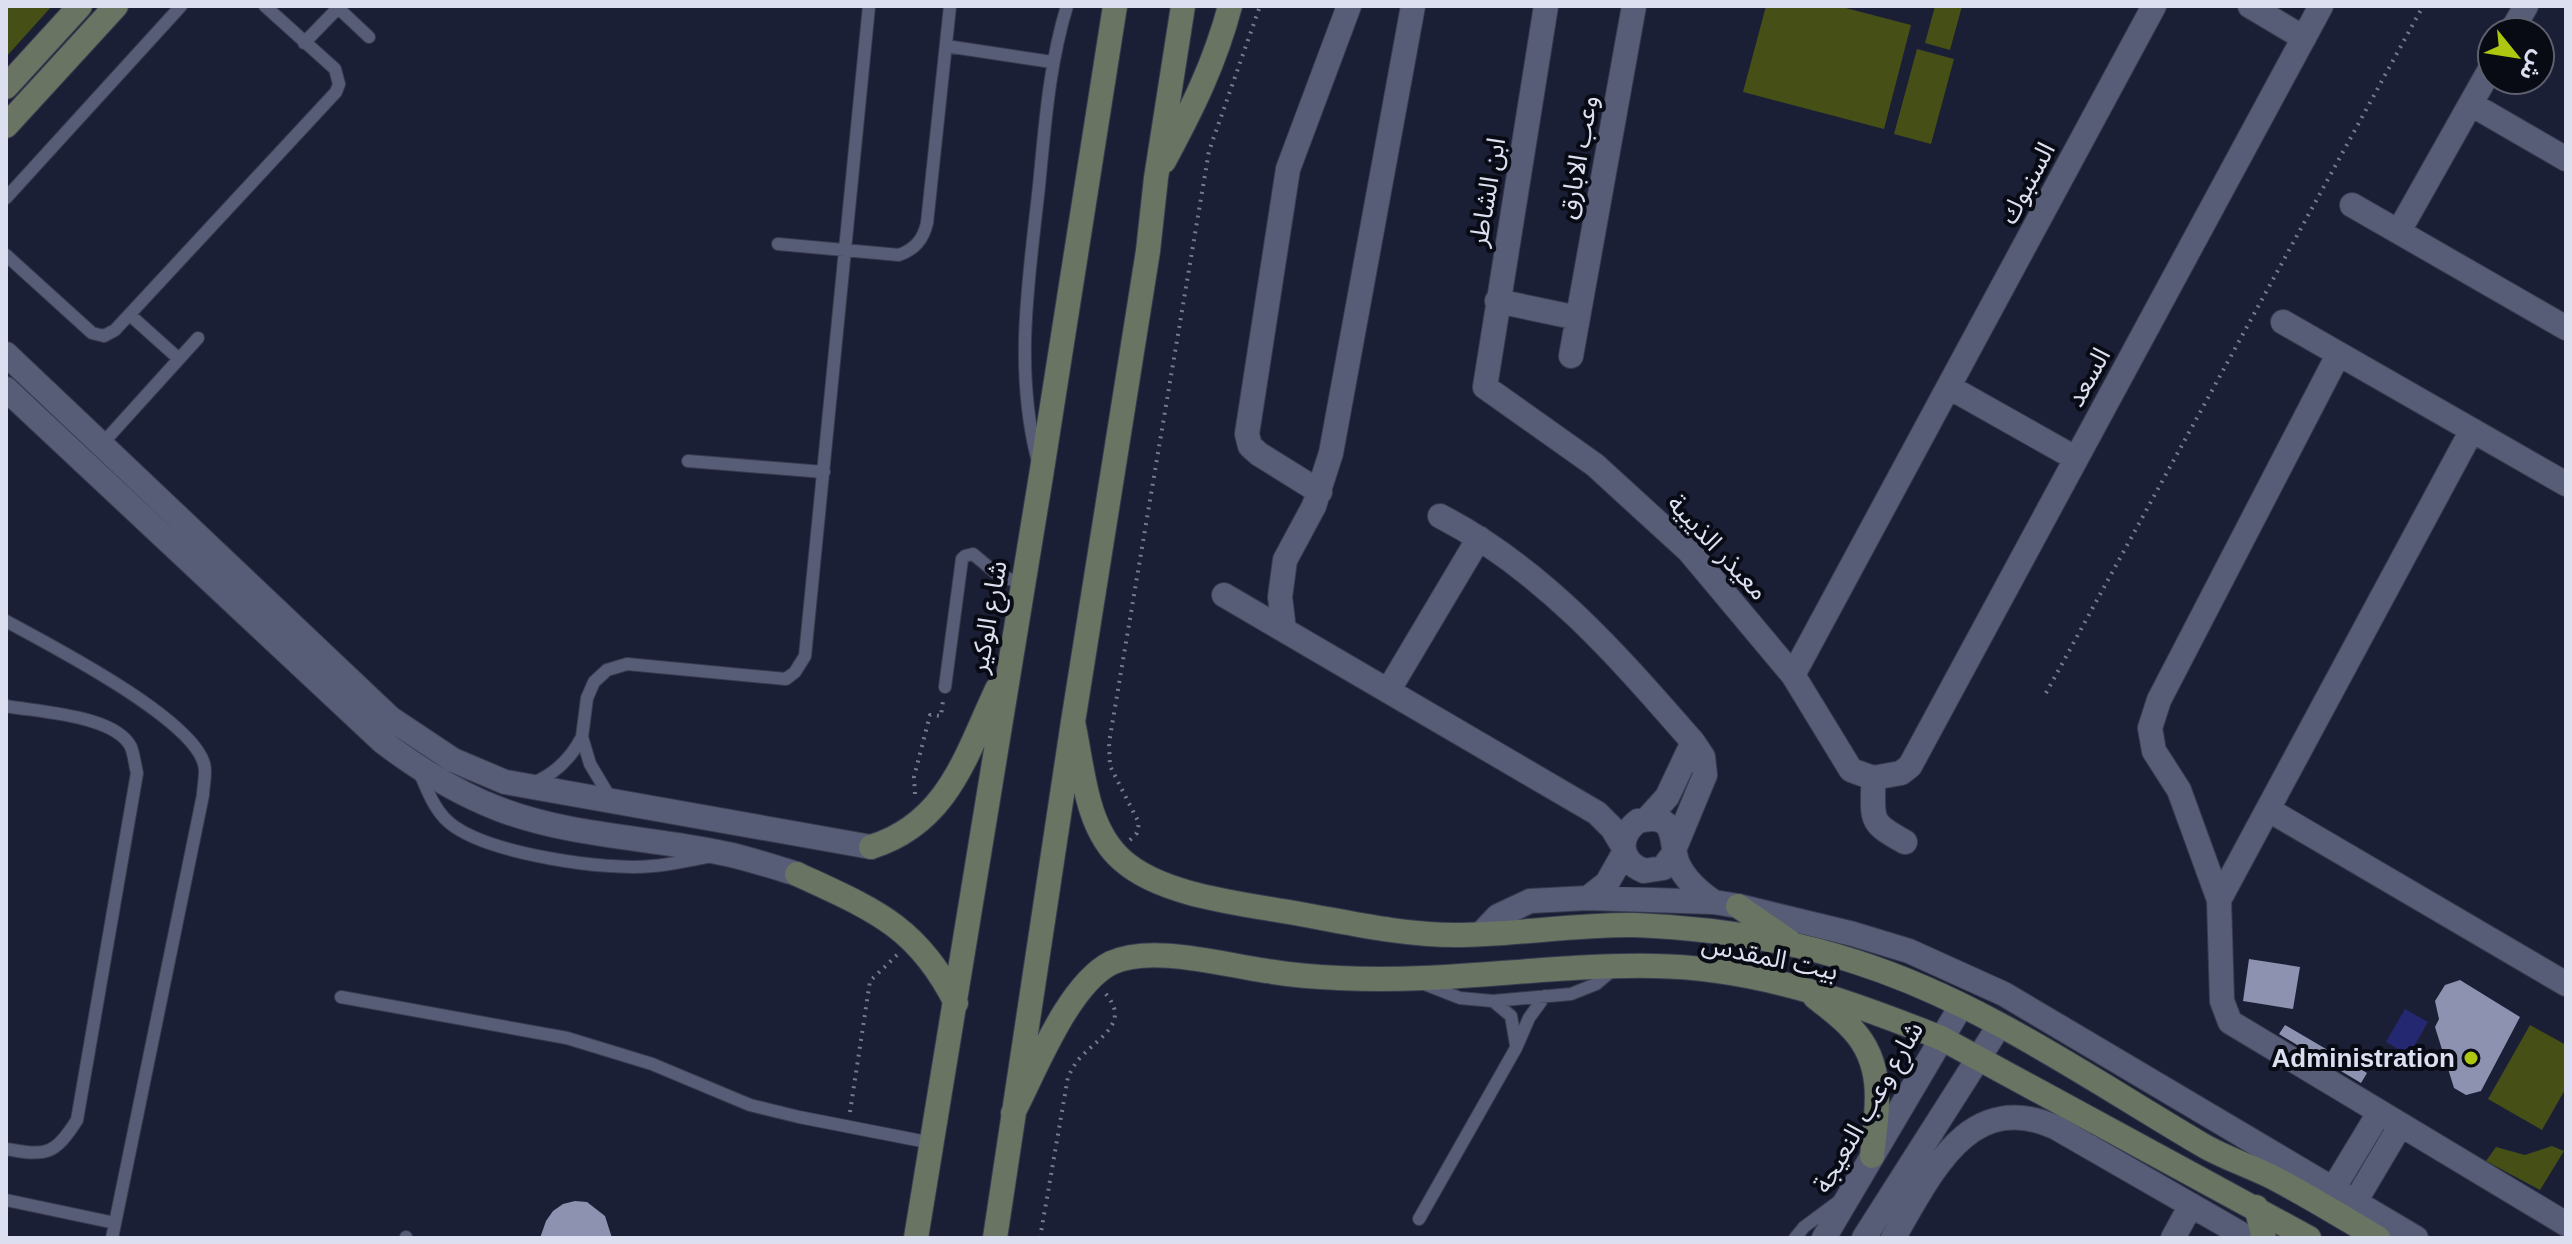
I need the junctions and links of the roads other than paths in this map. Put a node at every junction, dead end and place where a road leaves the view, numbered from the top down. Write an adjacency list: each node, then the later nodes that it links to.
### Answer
1 (80, 6): 24 (main road)
2 (116, 6): 27 (main road)
3 (181, 6): 30 (lane)
4 (265, 6): 21 (lane)
5 (869, 6): 34 (lane)
6 (950, 6): 22 (lane)
7 (1067, 6): 23 (lane)
8 (1115, 6): 54 (main road, شارع الوكير)
9 (1183, 6): 29 (main road)
10 (1230, 6): 29 (main road)
11 (1349, 6): 56 (street)
12 (1413, 6): 56 (street)
13 (1546, 6): 36 (street, ابن الشاطر)
14 (1634, 6): 38 (street, وعب الابارق)
15 (2154, 6): 47 (street, السنبوك)
16 (2250, 6): 20 (street)
17 (2321, 6): 20 (street, السعد)
18 (337, 7): 19 (lane); 21 (lane)
19 (369, 37)
20 (2304, 38): 51 (street, السعد)
21 (304, 43): 37 (lane)
22 (946, 46): 23 (lane); 34 (lane)
23 (1052, 62): 54 (lane)
24 (6, 87)
25 (2476, 95): 26 (street)
26 (2471, 104): 28 (street); 32 (street)
27 (6, 126)
28 (2566, 159)
29 (1156, 178): 68 (main road)
30 (6, 198)
31 (2352, 205): 32 (street)
32 (2399, 231): 40 (street)
33 (778, 244): 34 (lane)
34 (846, 251): 53 (lane)
35 (6, 255): 37 (lane)
36 (1497, 301): 38 (street); 46 (street, ابن الشاطر)
37 (130, 315): 45 (lane)
38 (1578, 318): 44 (street, وعب الابارق)
39 (2283, 322): 43 (street)
40 (2566, 328)
41 (198, 338): 45 (lane)
42 (6, 354): 50 (street)
43 (2338, 355): 49 (street); 87 (street)
44 (1571, 356)
45 (179, 359): 50 (lane)
46 (1485, 387): 64 (street, معيذر الذيبية)
47 (1949, 387): 51 (street); 64 (street, السنبوك)
48 (6, 389): 71 (street)
49 (2472, 430): 55 (street); 76 (street)
50 (102, 444): 73 (street)
51 (2075, 458): 72 (street, السعد)
52 (688, 461): 53 (lane)
53 (824, 472): 69 (lane)
54 (1041, 476): 59 (main road, شارع الوكير)
55 (2566, 484)
56 (1320, 492): 62 (street)
57 (1440, 516): 58 (street)
58 (1479, 538): 66 (street); 70 (street)
59 (1022, 584): 63 (main road, شارع الوكير); 65 (lane)
60 (1224, 595): 62 (street)
61 (6, 621): 117 (lane)
62 (1284, 630): 66 (street)
63 (1008, 665): 81 (main road); 98 (main road, شارع الوكير)
64 (1793, 675): 72 (street, معيذر الذيبية)
65 (945, 687)
66 (1388, 691): 77 (street)
67 (6, 706): 108 (lane)
68 (1073, 722): 89 (main road, بيت المقدس); 104 (main road)
69 (582, 737): 73 (lane); 75 (lane)
70 (1693, 742): 78 (street); 83 (street)
71 (418, 769): 79 (street); 84 (lane)
72 (1873, 778): 80 (street)
73 (525, 786): 74 (street)
74 (550, 790): 75 (street); 79 (street)
75 (613, 802): 81 (street)
76 (2269, 810): 87 (street); 93 (street)
77 (1597, 813): 78 (street); 82 (street)
78 (1642, 820): 82 (street); 83 (street)
79 (545, 822): 84 (street)
80 (1905, 842)
81 (871, 847)
82 (1624, 849): 83 (street); 86 (street)
83 (1675, 849): 88 (street, بيت المقدس)
84 (726, 853): 85 (street)
85 (797, 874): 98 (main road)
86 (1588, 898): 88 (street, بيت المقدس); 89 (street, بيت المقدس)
87 (2219, 900): 105 (street)
88 (1726, 904): 90 (main road); 110 (street, بيت المقدس)
89 (1481, 934): 90 (main road, بيت المقدس)
90 (1795, 946): 99 (main road, بيت المقدس)
91 (1617, 967): 92 (main road, بيت المقدس); 94 (main road, بيت المقدس); 95 (lane)
92 (1413, 979): 97 (lane); 104 (main road, بيت المقدس)
93 (2566, 984)
94 (1807, 990): 101 (main road, بيت المقدس); 109 (main road)
95 (1545, 996): 97 (lane); 102 (lane)
96 (341, 997): 107 (lane)
97 (1493, 1001): 102 (lane)
98 (956, 1003): 107 (main road, شارع الوكير)
99 (1961, 1006): 100 (main road, بيت المقدس); 101 (street, شارع وعب النعيجة)
100 (1999, 1026): 103 (street); 130 (main road, بيت المقدس)
101 (1941, 1038): 103 (main road, بيت المقدس); 109 (street, شارع وعب النعيجة)
102 (1516, 1048): 116 (lane)
103 (1980, 1057): 115 (main road, بيت المقدس); 124 (street)
104 (1013, 1113): 121 (main road)
105 (2379, 1113): 106 (street); 110 (street)
106 (2400, 1126): 113 (street); 118 (street)
107 (932, 1143): 120 (main road, شارع الوكير)
108 (6, 1149)
109 (1872, 1156): 111 (street, شارع وعب النعيجة)
110 (2333, 1189): 113 (street, بيت المقدس)
111 (1849, 1195): 122 (lane); 123 (street, شارع وعب النعيجة)
112 (6, 1200): 117 (lane)
113 (2355, 1202): 131 (street, بيت المقدس)
114 (2191, 1205): 125 (street); 126 (street); 127 (street)
115 (2256, 1207): 128 (main road); 129 (main road, بيت المقدس)
116 (1419, 1219)
117 (115, 1223): 119 (lane)
118 (2566, 1224)
119 (112, 1238)
120 (916, 1238)
121 (995, 1238)
122 (1795, 1238)
123 (1824, 1238)
124 (1864, 1238)
125 (1893, 1238)
126 (2173, 1238)
127 (2248, 1238)
128 (2264, 1238)
129 (2309, 1238)
130 (2378, 1238)
131 (2416, 1238)

